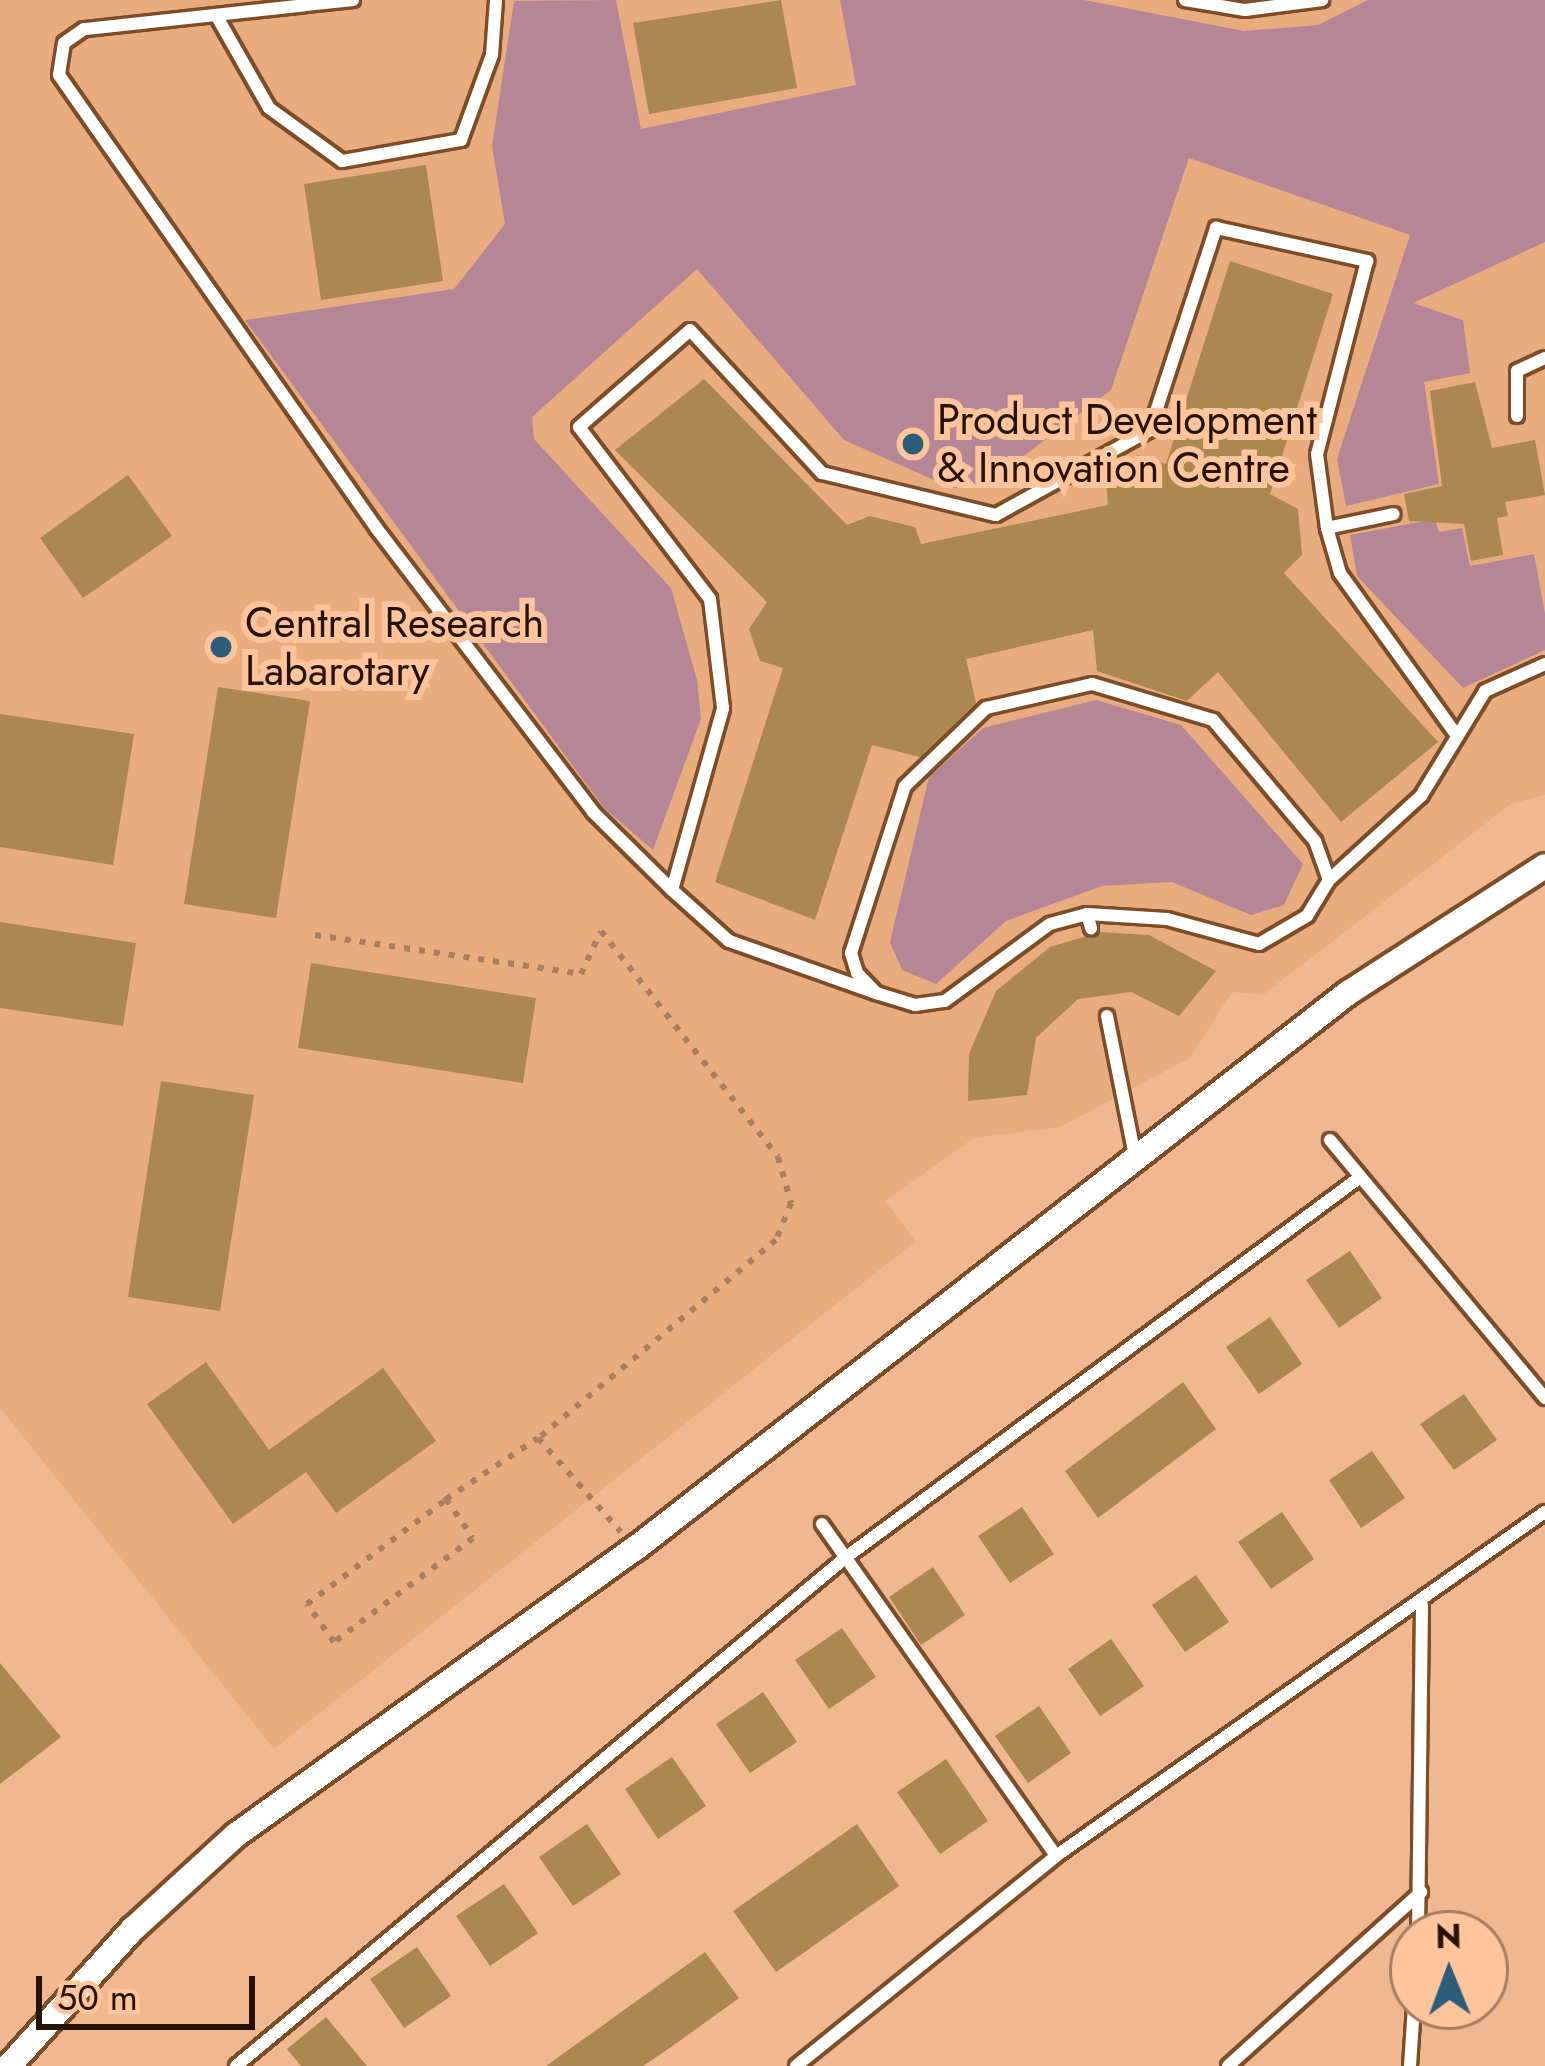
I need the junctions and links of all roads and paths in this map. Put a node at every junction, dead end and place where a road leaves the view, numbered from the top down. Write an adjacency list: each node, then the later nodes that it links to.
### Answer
1 (353, 0): 5 (lane)
2 (496, 0): 5 (lane)
3 (1185, 0): 4 (lane)
4 (1322, 0)
5 (215, 15): 14 (lane)
6 (1545, 358): 7 (lane)
7 (1517, 416)
8 (1394, 514): 9 (lane)
9 (1327, 528): 11 (lane); 14 (lane)
10 (1545, 664): 11 (lane)
11 (1457, 736): 13 (lane)
12 (1545, 866): 19 (street)
13 (1328, 880): 16 (lane); 16 (lane)
14 (672, 890): 16 (lane)
15 (315, 935): 22 (path)
16 (876, 993)
17 (1107, 1016): 19 (lane)
18 (1330, 1140): 20 (lane)
19 (1135, 1156): 26 (street)
20 (1359, 1178): 21 (lane); 27 (lane)
21 (1545, 1398)
22 (538, 1438): 23 (path); 26 (path)
23 (446, 1499): 23 (path)
24 (1545, 1512): 28 (lane)
25 (822, 1524): 27 (lane)
26 (636, 1548): 33 (street)
27 (845, 1558): 29 (lane); 34 (lane)
28 (1422, 1605): 29 (lane); 30 (lane)
29 (1056, 1856): 35 (lane)
30 (1421, 1892): 31 (lane); 36 (lane)
31 (1420, 1910)
32 (1412, 2030): 37 (lane)
33 (9, 2066)
34 (236, 2066)
35 (796, 2066)
36 (1228, 2066)
37 (1410, 2066)

